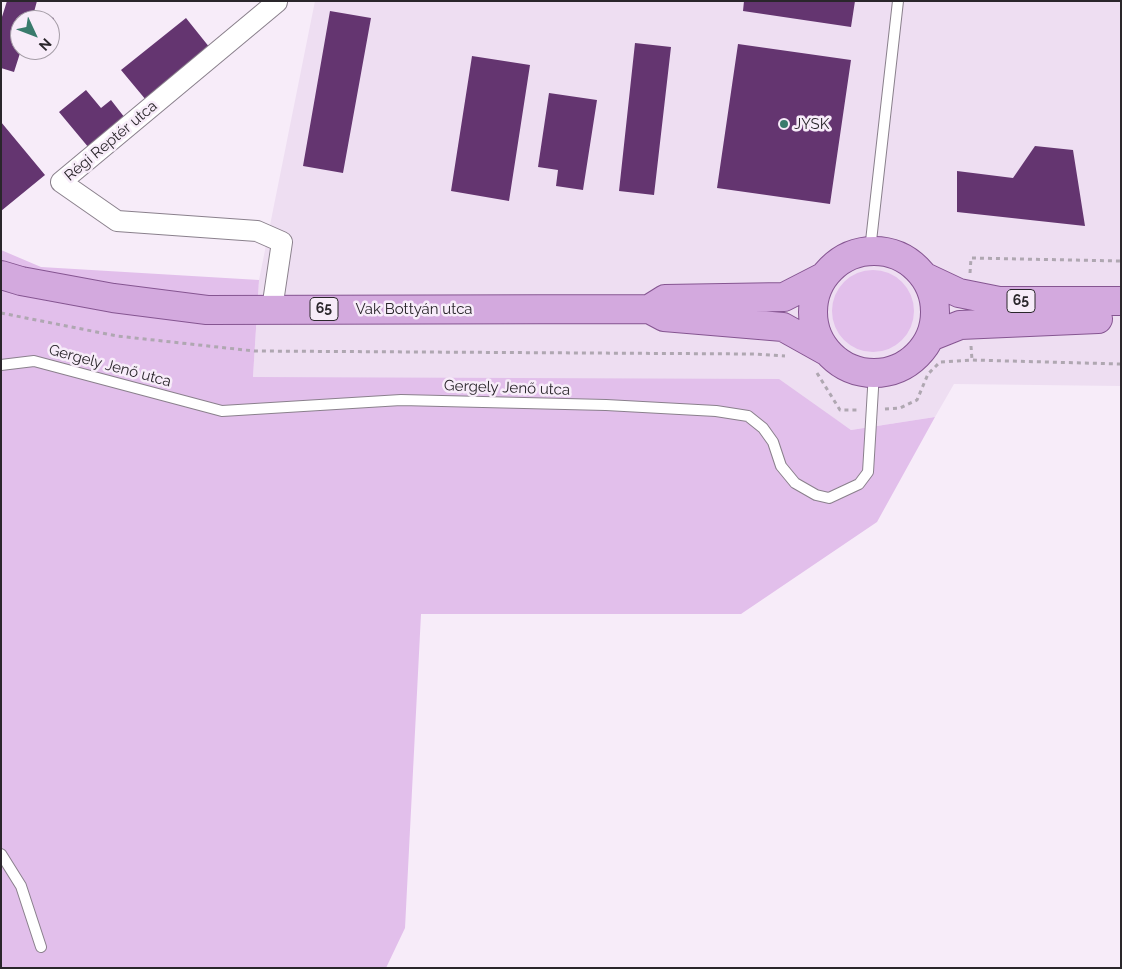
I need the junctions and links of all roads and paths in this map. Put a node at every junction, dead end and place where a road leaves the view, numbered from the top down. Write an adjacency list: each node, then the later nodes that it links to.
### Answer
1 (898, 1): 3 (lane)
2 (277, 2): 8 (street, Régi Reptér utca)
3 (870, 250): 5 (main road, 65); 6 (main road, 65)
4 (1, 275): 8 (main road, Vak Bottyán utca / 65)
5 (823, 277): 9 (main road, Vak Bottyán utca / 65); 14 (main road, 65)
6 (924, 277): 7 (main road, 65); 12 (main road, 65)
7 (1121, 301)
8 (272, 309): 9 (main road, Vak Bottyán utca / 65)
9 (649, 309): 14 (main road, Vak Bottyán utca / 65)
10 (1, 313): 13 (path)
11 (1121, 318): 12 (main road, 65)
12 (930, 337): 17 (main road, 65)
13 (790, 356)
14 (821, 361): 17 (main road, 65); 18 (path)
15 (1121, 364): 18 (path)
16 (1, 365): 18 (lane, Gergely Jenő utca)
17 (874, 372): 18 (lane, Gergely Jenő utca)
18 (871, 410)
19 (1, 854): 20 (lane)
20 (41, 947)

